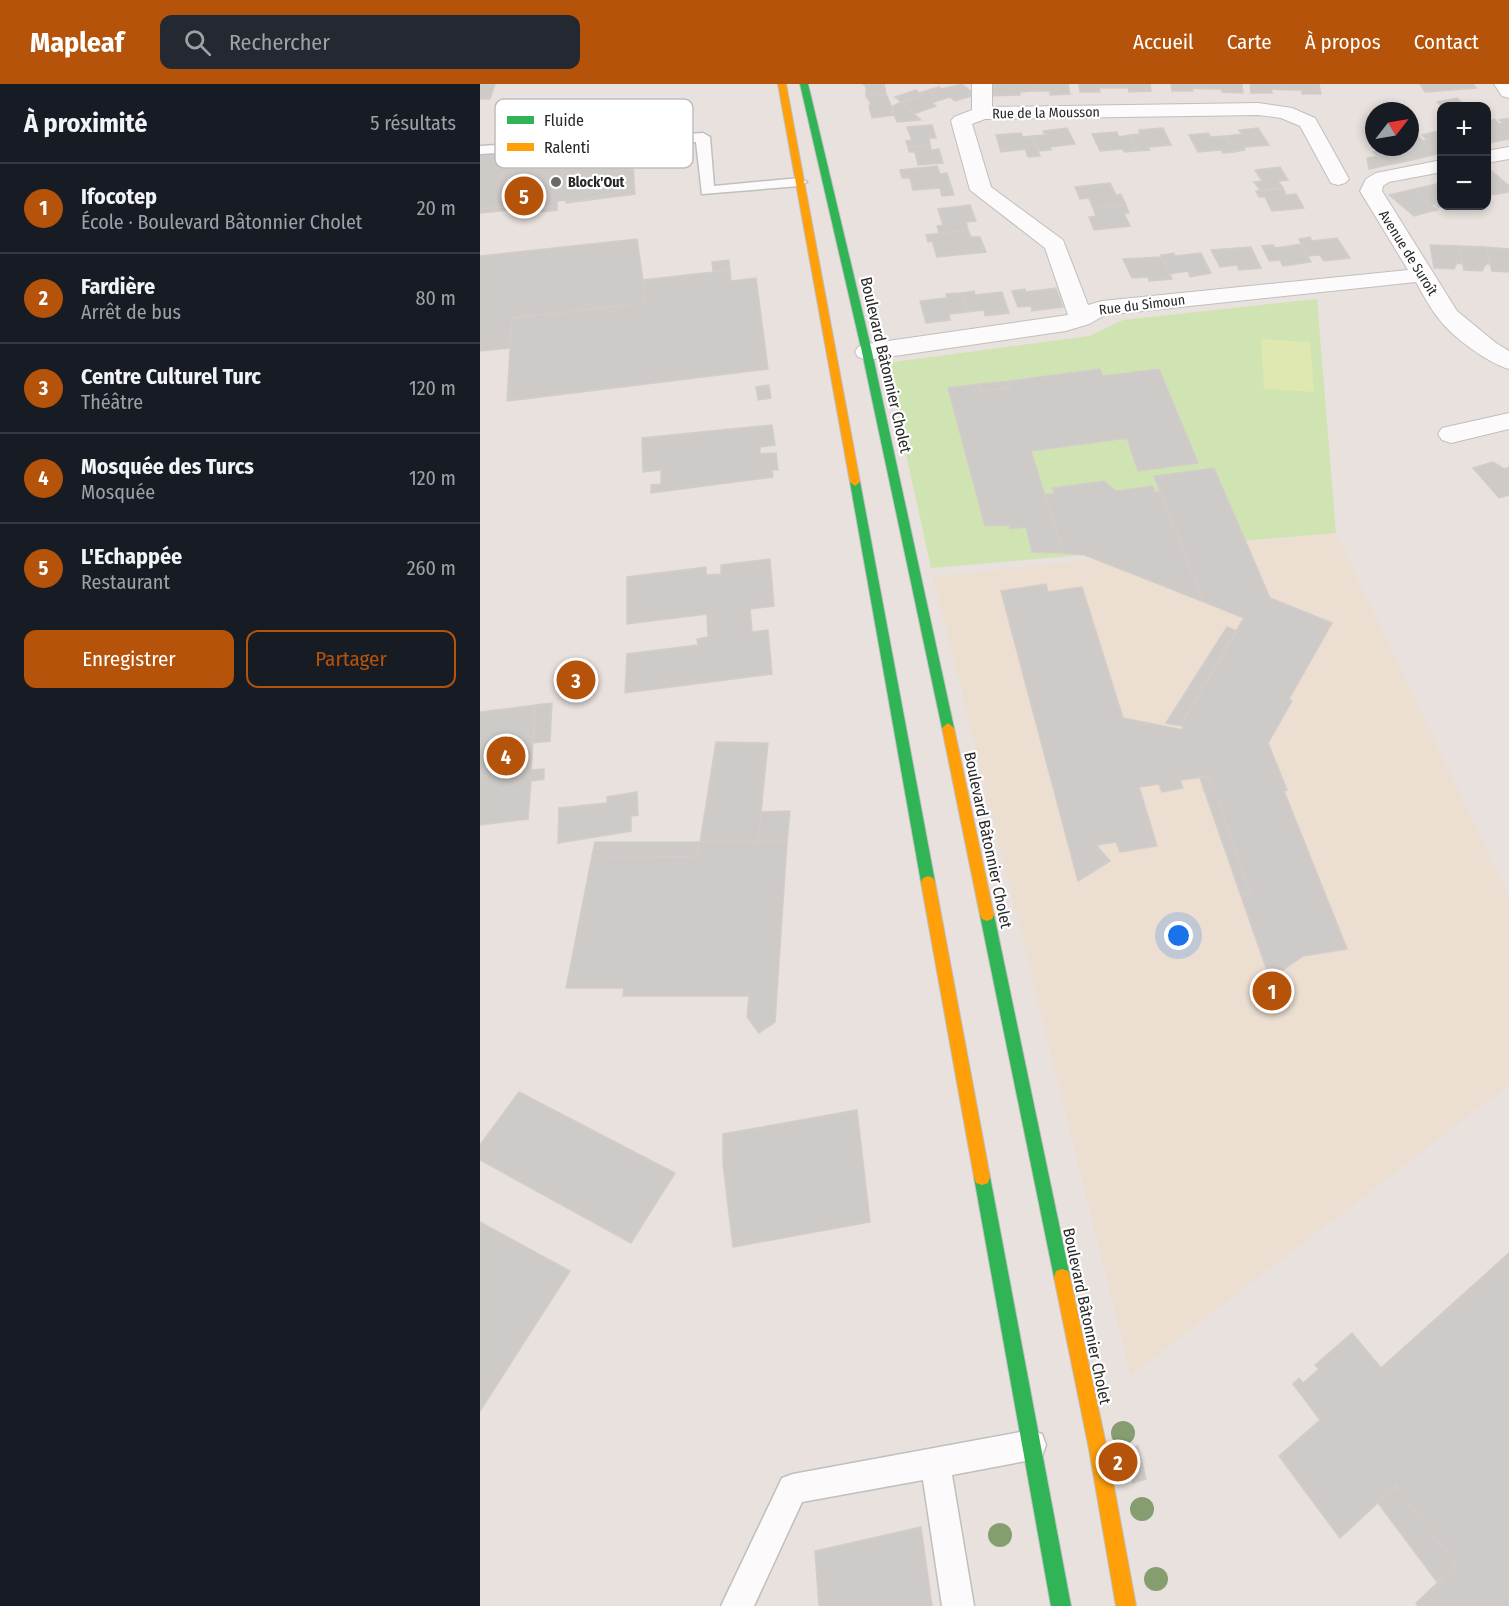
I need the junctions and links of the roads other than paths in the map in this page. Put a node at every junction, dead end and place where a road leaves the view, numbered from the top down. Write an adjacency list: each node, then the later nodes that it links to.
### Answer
1 (782, 84): 14 (street)
2 (804, 84): 17 (street, Boulevard Bâtonnier Cholet)
3 (982, 84): 6 (street)
4 (1504, 84): 5 (street)
5 (1509, 92)
6 (982, 113): 13 (street, Rue de la Mousson); 16 (street, Rue de la Mousson)
7 (693, 138): 14 (lane)
8 (495, 149): 9 (lane)
9 (480, 150)
10 (1509, 153): 11 (street)
11 (1491, 157)
12 (1437, 167): 15 (street, Avenue de Suroît)
13 (1338, 179)
14 (800, 182): 21 (street)
15 (1422, 275): 16 (street, Rue du Simoun); 18 (street, Avenue de Suroît)
16 (1082, 319): 17 (street, Rue du Simoun)
17 (867, 352): 26 (street, Boulevard Bâtonnier Cholet)
18 (1509, 361)
19 (1509, 422): 20 (street)
20 (1451, 434)
21 (1031, 1445): 22 (lane); 25 (street)
22 (935, 1463): 23 (lane); 24 (lane)
23 (737, 1606)
24 (958, 1606)
25 (1061, 1606)
26 (1126, 1606)

